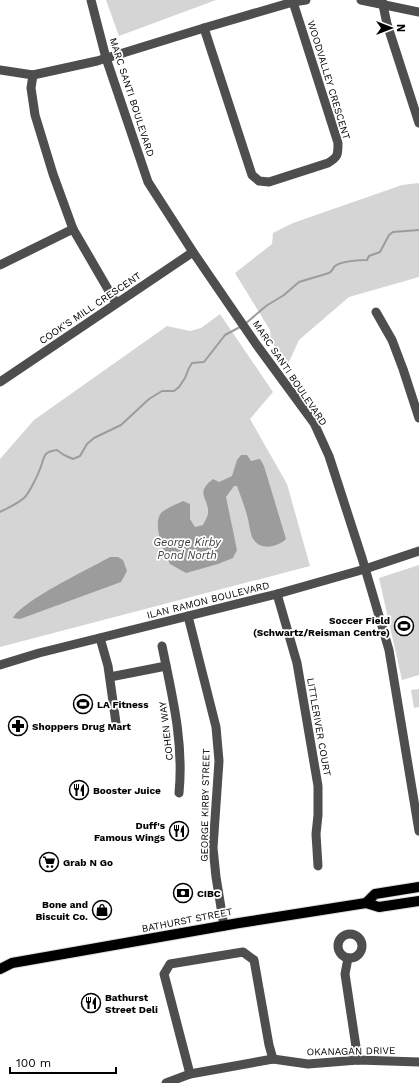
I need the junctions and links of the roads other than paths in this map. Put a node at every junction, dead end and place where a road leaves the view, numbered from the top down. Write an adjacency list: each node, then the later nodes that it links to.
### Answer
1 (91, 0): 8 (street, MARC SANTI BOULEVARD)
2 (306, 0): 4 (street)
3 (361, 0): 5 (street)
4 (293, 2): 7 (street); 7 (street, WOODVALLEY CRESCENT)
5 (382, 2): 6 (street); 11 (street)
6 (419, 12)
7 (204, 28): 8 (street)
8 (106, 58): 10 (street); 13 (street, MARC SANTI BOULEVARD)
9 (0, 70): 10 (street)
10 (33, 74): 12 (street)
11 (419, 123)
12 (73, 229): 14 (street); 15 (street)
13 (193, 252): 15 (street, COOK'S MILL CRESCENT); 20 (street, MARC SANTI BOULEVARD)
14 (0, 266)
15 (116, 303): 17 (street, COOK'S MILL CRESCENT)
16 (376, 312): 18 (street)
17 (0, 382)
18 (419, 418)
19 (419, 551): 20 (street, ILAN RAMON BOULEVARD)
20 (365, 569): 21 (street, ILAN RAMON BOULEVARD); 30 (street, MARC SANTI BOULEVARD)
21 (277, 594): 22 (street, ILAN RAMON BOULEVARD); 31 (street, LITTLERIVER COURT)
22 (188, 616): 23 (street, ILAN RAMON BOULEVARD); 35 (street, GEORGE KIRBY STREET)
23 (100, 638): 25 (street, ILAN RAMON BOULEVARD); 27 (street)
24 (162, 646): 26 (street, COHEN WAY)
25 (0, 665)
26 (166, 666): 27 (street); 29 (street, COHEN WAY)
27 (110, 677): 28 (street)
28 (116, 723)
29 (179, 793)
30 (419, 832)
31 (318, 866)
32 (419, 887): 34 (main road, BATHURST STREET)
33 (419, 900): 34 (main road, BATHURST STREET)
34 (366, 903): 35 (main road, BATHURST STREET)
35 (224, 926): 38 (main road, BATHURST STREET)
36 (348, 958): 41 (street)
37 (0, 960): 38 (main road, BATHURST STREET)
38 (12, 963): 39 (main road, BATHURST STREET)
39 (0, 969)
40 (273, 1059): 41 (street, OKANAGAN DRIVE); 43 (street, OKANAGAN DRIVE); 43 (street)
41 (358, 1060): 42 (street, OKANAGAN DRIVE)
42 (419, 1062)
43 (190, 1074): 44 (street, OKANAGAN DRIVE)
44 (166, 1083)

